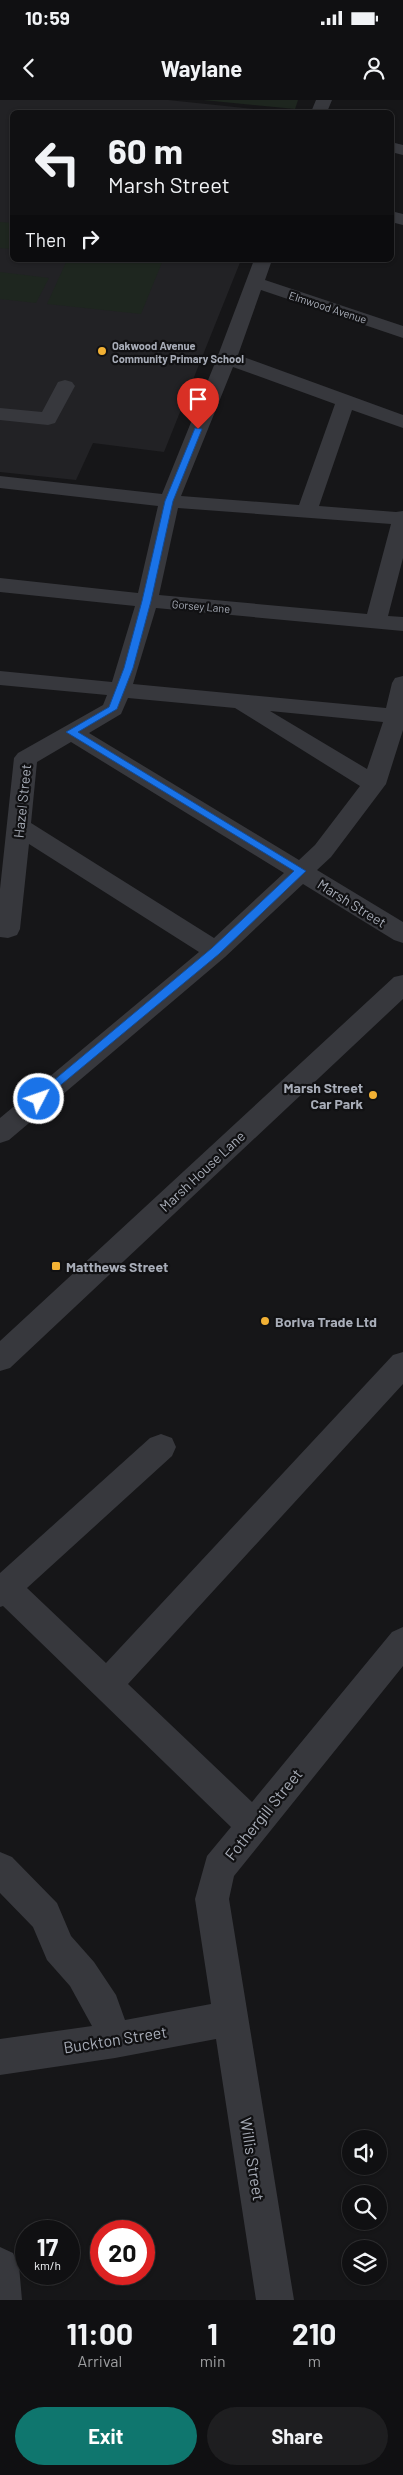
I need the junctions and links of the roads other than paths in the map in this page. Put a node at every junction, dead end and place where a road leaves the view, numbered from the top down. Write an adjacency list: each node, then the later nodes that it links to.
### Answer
1 (262, 262): 2 (street, Hazel Street)
2 (254, 282): 3 (street, Elmwood Avenue); 4 (street, Hazel Street)
3 (403, 332)
4 (227, 358): 6 (street); 10 (street, Hazel Street)
5 (65, 386): 7 (street)
6 (345, 402): 8 (street); 11 (street)
7 (0, 414)
8 (403, 422)
9 (0, 482): 10 (street)
10 (169, 501): 11 (street); 14 (street, Hazel Street)
11 (307, 511): 12 (street)
12 (402, 518): 15 (street)
13 (0, 585): 14 (street, Gorsey Lane)
14 (147, 601): 15 (street, Gorsey Lane); 19 (street, Hazel Street)
15 (376, 622): 16 (street, Gorsey Lane)
16 (403, 624)
17 (0, 678): 19 (street)
18 (403, 683): 21 (street)
19 (121, 690): 20 (street); 22 (street, Hazel Street)
20 (239, 702): 21 (street); 23 (street)
21 (396, 716): 23 (street)
22 (71, 732): 24 (street, Hazel Street); 25 (street, Marsh Street)
23 (374, 784): 25 (street)
24 (20, 827): 26 (street, Hazel Street); 28 (street)
25 (300, 871): 27 (street, Marsh Street); 28 (street)
26 (0, 928)
27 (403, 934)
28 (216, 951): 30 (street)
29 (403, 984): 31 (street, Marsh House Lane)
30 (0, 1133)
31 (0, 1359)
32 (403, 1364): 36 (street)
33 (161, 1447): 34 (street)
34 (3, 1591): 36 (street)
35 (403, 1642): 37 (street, Fothergill Street)
36 (106, 1685): 37 (street)
37 (252, 1825): 39 (street, Fothergill Street)
38 (0, 1869): 40 (street)
39 (230, 2018): 40 (street, Buckton Street); 44 (street, Willis Street)
40 (114, 2040): 41 (street, Buckton Street)
41 (0, 2057)
42 (0, 2266): 43 (street)
43 (2, 2300)
44 (275, 2300)

